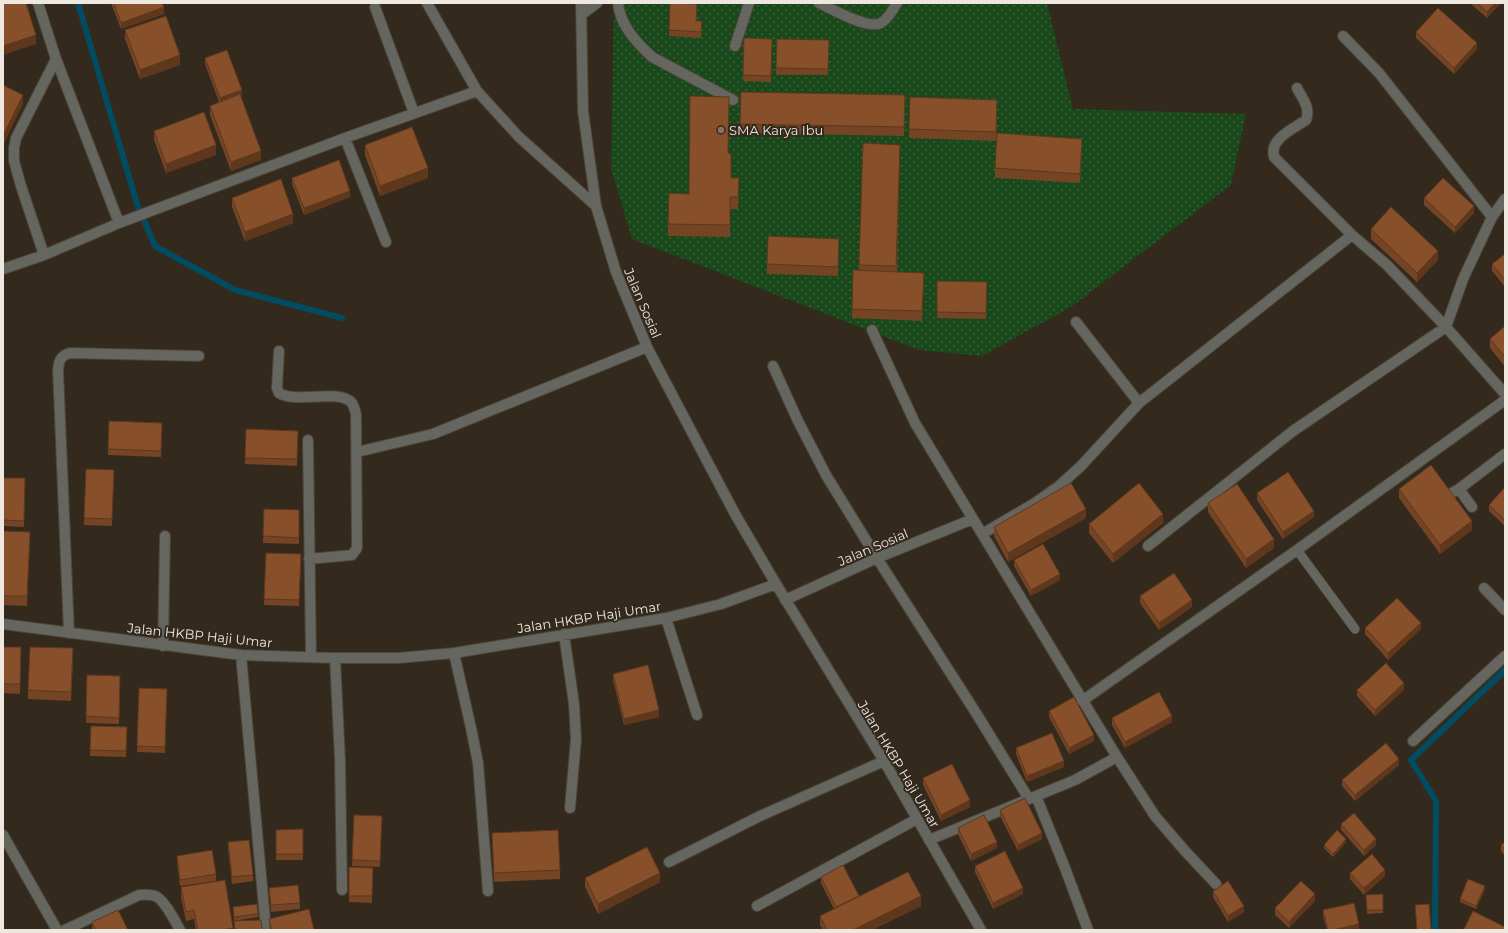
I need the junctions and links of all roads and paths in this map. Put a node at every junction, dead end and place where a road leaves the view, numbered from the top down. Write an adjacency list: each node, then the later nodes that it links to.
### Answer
1 (38, 3): 13 (street)
2 (427, 3): 15 (street)
3 (581, 3): 10 (street, Jalan Sosial)
4 (597, 3): 10 (street)
5 (618, 3): 16 (street)
6 (749, 3): 12 (street)
7 (819, 3): 8 (street)
8 (897, 3)
9 (375, 7): 17 (street)
10 (581, 15): 20 (street, Jalan Sosial)
11 (1343, 36): 21 (street)
12 (735, 46)
13 (56, 59): 22 (street); 25 (street)
14 (1297, 88): 23 (street)
15 (477, 91): 17 (street); 20 (street)
16 (733, 100)
17 (414, 113): 18 (street)
18 (345, 138): 22 (street); 24 (street)
19 (1504, 200): 21 (street)
20 (596, 206): 30 (street, Jalan Sosial)
21 (1492, 217): 28 (street)
22 (119, 223): 25 (street)
23 (1352, 235): 28 (street); 36 (street)
24 (386, 242)
25 (44, 256): 26 (street)
26 (3, 269)
27 (1076, 322): 36 (street)
28 (1446, 327): 34 (street); 44 (street)
29 (872, 330): 41 (street)
30 (647, 347): 38 (street); 48 (street, Jalan Sosial)
31 (279, 351): 38 (street)
32 (199, 356): 55 (street)
33 (773, 366): 46 (street)
34 (1505, 394)
35 (1505, 400): 45 (street)
36 (1139, 403): 42 (street)
37 (308, 440): 47 (street)
38 (356, 452): 47 (street)
39 (1505, 454): 40 (street)
40 (1472, 507)
41 (973, 519): 42 (street); 46 (street, Jalan Sosial)
42 (982, 534): 63 (street)
43 (165, 536): 57 (street)
44 (1148, 546)
45 (1296, 550): 54 (lane); 63 (street)
46 (877, 558): 50 (street, Jalan Sosial); 68 (street)
47 (309, 559): 61 (street)
48 (776, 584): 50 (street, Jalan HKBP Haji Umar); 52 (street, Jalan HKBP Haji Umar)
49 (1484, 588): 51 (street)
50 (785, 600): 67 (street, Jalan HKBP Haji Umar)
51 (1505, 610)
52 (666, 618): 56 (street, Jalan HKBP Haji Umar); 64 (street)
53 (3, 624): 55 (street, Jalan HKBP Haji Umar)
54 (1355, 629)
55 (69, 633): 57 (street, Jalan HKBP Haji Umar)
56 (564, 634): 58 (street, Jalan HKBP Haji Umar); 69 (street)
57 (163, 646): 59 (street, Jalan HKBP Haji Umar)
58 (454, 653): 62 (street, Jalan HKBP Haji Umar); 76 (street)
59 (241, 655): 61 (street, Jalan HKBP Haji Umar); 81 (street)
60 (1505, 656): 65 (street)
61 (311, 657): 62 (street, Jalan HKBP Haji Umar)
62 (335, 658): 75 (street)
63 (1082, 701): 66 (street)
64 (697, 715)
65 (1413, 741)
66 (1117, 757): 68 (street); 74 (street)
67 (884, 761): 70 (street, Jalan HKBP Haji Umar); 73 (street)
68 (1033, 797): 72 (street); 83 (street)
69 (570, 808)
70 (917, 819): 72 (street, Jalan HKBP Haji Umar); 77 (street)
71 (3, 836): 78 (street)
72 (929, 840): 82 (street, Jalan HKBP Haji Umar)
73 (669, 862)
74 (1216, 884)
75 (342, 890)
76 (488, 891)
77 (757, 906)
78 (57, 930)
79 (66, 930): 80 (street)
80 (180, 930)
81 (266, 930)
82 (981, 930)
83 (1088, 930)

